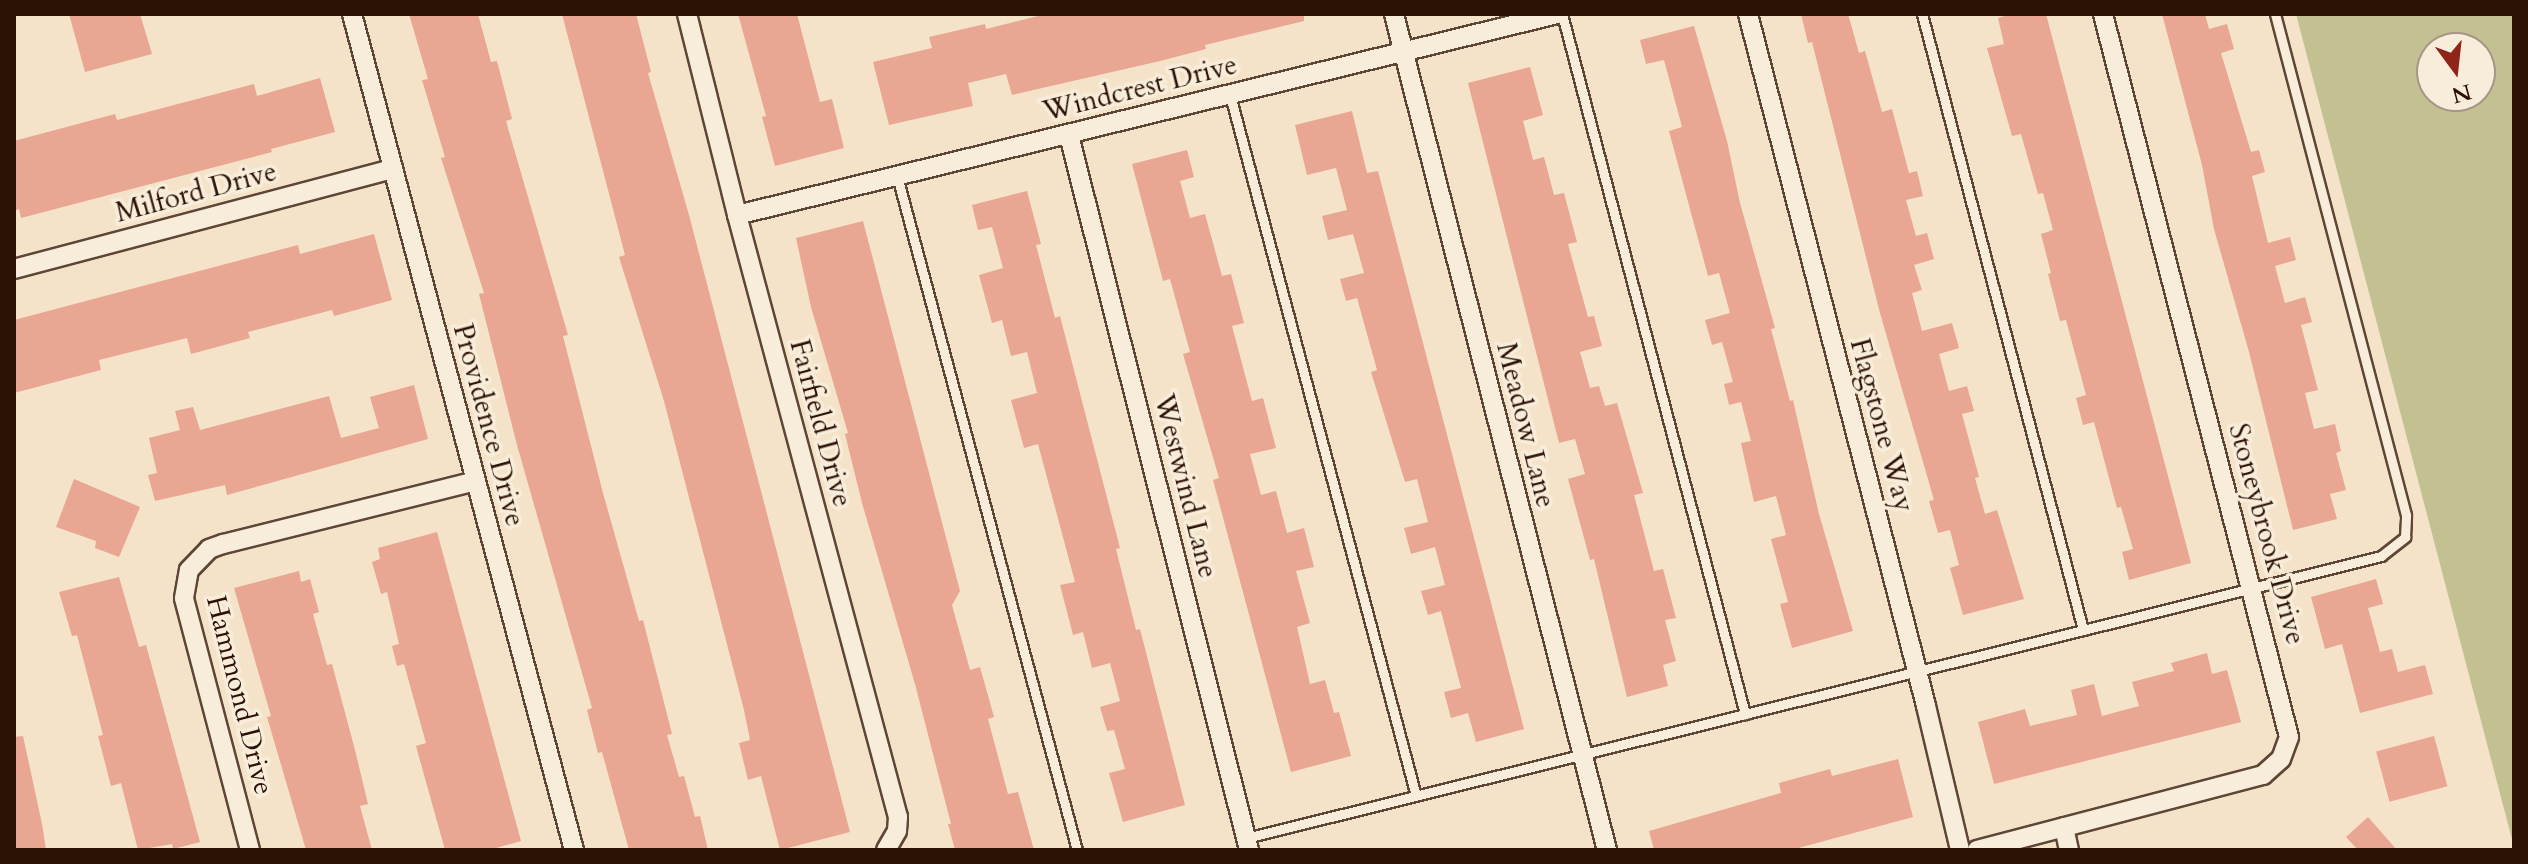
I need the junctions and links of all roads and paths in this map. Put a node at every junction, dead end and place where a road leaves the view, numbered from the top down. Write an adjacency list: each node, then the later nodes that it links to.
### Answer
1 (352, 14): 12 (street, Providence Drive)
2 (687, 14): 14 (street, Fairfield Drive)
3 (1394, 14): 9 (street, Meadow Lane)
4 (1559, 14): 9 (street, Windcrest Drive); 20 (lane)
5 (1748, 14): 19 (street, Flagstone Way)
6 (1922, 14): 18 (lane)
7 (2103, 14): 17 (street, Stoneybrook Drive)
8 (2275, 14): 17 (lane)
9 (1403, 52): 10 (street, Windcrest Drive); 21 (street, Meadow Lane)
10 (1230, 95): 11 (street, Windcrest Drive); 22 (lane)
11 (1069, 135): 13 (street, Windcrest Drive); 24 (street, Westwind Lane)
12 (393, 169): 15 (street, Milford Drive); 16 (street, Providence Drive)
13 (897, 176): 14 (street, Windcrest Drive); 28 (lane)
14 (737, 215): 25 (street, Fairfield Drive)
15 (14, 269)
16 (475, 481): 26 (street, Hammond Drive); 27 (street, Providence Drive)
17 (2252, 588): 18 (lane); 23 (street, Stoneybrook Drive)
18 (2083, 630): 19 (lane)
19 (1918, 671): 20 (lane); 30 (street, Flagstone Way)
20 (1745, 714): 21 (lane)
21 (1582, 754): 22 (lane); 29 (street, Meadow Lane)
22 (1416, 796): 24 (lane)
23 (2064, 827): 31 (street, Stoneybrook Drive); 32 (street)
24 (1247, 844)
25 (889, 847)
26 (250, 850)
27 (574, 850)
28 (1077, 850)
29 (1607, 850)
30 (1960, 850)
31 (1977, 850)
32 (2069, 850)

